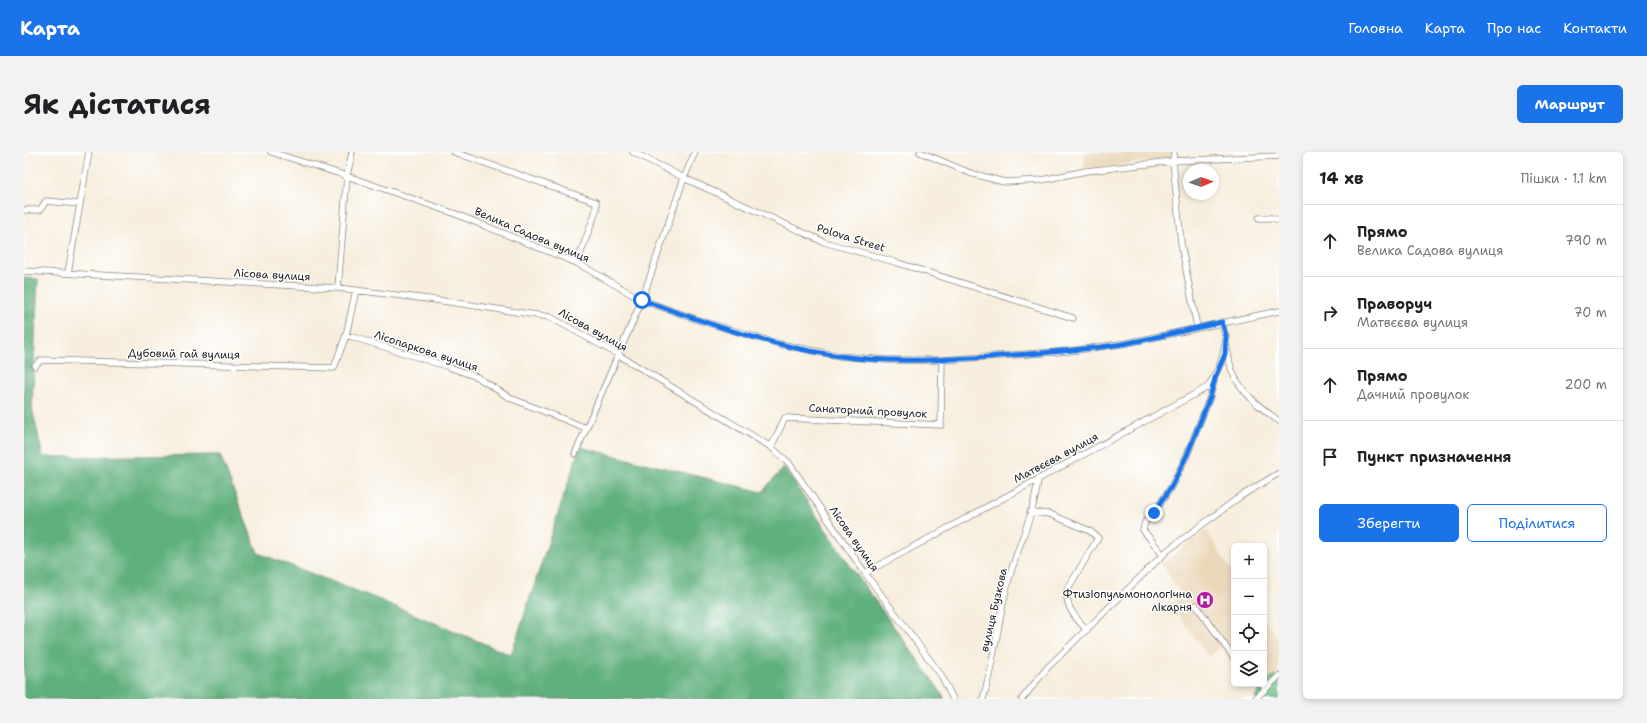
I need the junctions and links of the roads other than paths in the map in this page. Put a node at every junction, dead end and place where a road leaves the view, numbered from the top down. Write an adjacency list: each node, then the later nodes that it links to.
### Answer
1 (89, 152): 13 (street)
2 (271, 152): 11 (street, Велика Садова вулиця)
3 (352, 152): 11 (street)
4 (454, 152): 17 (street)
5 (633, 152): 12 (street, Polova Street)
6 (695, 152): 12 (street)
7 (920, 152): 10 (street)
8 (1174, 152): 10 (street)
9 (1279, 156): 10 (street)
10 (1173, 161): 26 (street)
11 (347, 176): 17 (street, Велика Садова вулиця); 20 (street)
12 (684, 178): 22 (street); 24 (street, Polova Street)
13 (80, 204): 14 (street); 19 (street)
14 (24, 210)
15 (1259, 218): 16 (street)
16 (1279, 220)
17 (577, 263): 22 (street, Велика Садова вулиця)
18 (24, 271): 19 (street, Лісова вулиця)
19 (68, 273): 20 (street, Лісова вулиця)
20 (338, 288): 21 (street, Лісова вулиця)
21 (356, 290): 27 (street); 29 (street, Лісова вулиця)
22 (642, 300): 29 (street); 30 (street, Велика Садова вулиця)
23 (1279, 311): 25 (street, Велика Садова вулиця)
24 (1073, 318)
25 (1222, 322): 26 (street, Велика Садова вулиця); 28 (street)
26 (1197, 327): 30 (street, Велика Садова вулиця)
27 (346, 336): 31 (street, Дубовий гай вулиця); 34 (street, Лісопаркова вулиця)
28 (1226, 336): 32 (street, Матвєєва вулиця); 33 (street)
29 (617, 354): 34 (street); 35 (street, Лісова вулиця)
30 (942, 360): 35 (street, Санаторний провулок)
31 (35, 366)
32 (1216, 375): 38 (street, Матвєєва вулиця); 40 (street)
33 (1279, 421)
34 (586, 428): 36 (street)
35 (771, 447): 41 (street, Лісова вулиця)
36 (575, 454)
37 (1279, 473): 40 (street)
38 (1038, 480): 39 (street, вулиця Бузкова); 41 (street, Матвєєва вулиця)
39 (1030, 512): 43 (street); 48 (street, вулиця Бузкова)
40 (1164, 555): 43 (street)
41 (865, 573): 47 (street, Лісова вулиця)
42 (1196, 606): 44 (street)
43 (1087, 630): 49 (street)
44 (1231, 654)
45 (1279, 676): 46 (street)
46 (1266, 689): 50 (street)
47 (953, 699)
48 (983, 699)
49 (1022, 699)
50 (1255, 699)

